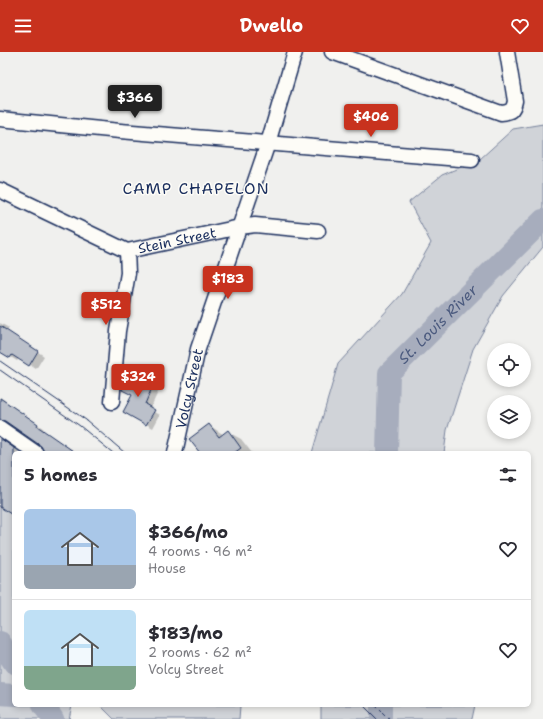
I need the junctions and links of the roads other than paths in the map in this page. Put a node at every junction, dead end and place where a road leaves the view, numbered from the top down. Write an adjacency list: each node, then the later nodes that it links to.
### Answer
1 (295, 52): 5 (street, Volcy Street)
2 (332, 52): 3 (street)
3 (507, 52)
4 (0, 119): 5 (street)
5 (268, 143): 6 (street); 8 (street, Volcy Street)
6 (472, 160)
7 (0, 190): 10 (street, Stein Street)
8 (240, 227): 9 (street, Stein Street); 10 (street, Stein Street); 14 (street, Volcy Street)
9 (318, 231)
10 (127, 251): 11 (street)
11 (112, 402)
12 (0, 428): 13 (street)
13 (33, 451)
14 (175, 451)

